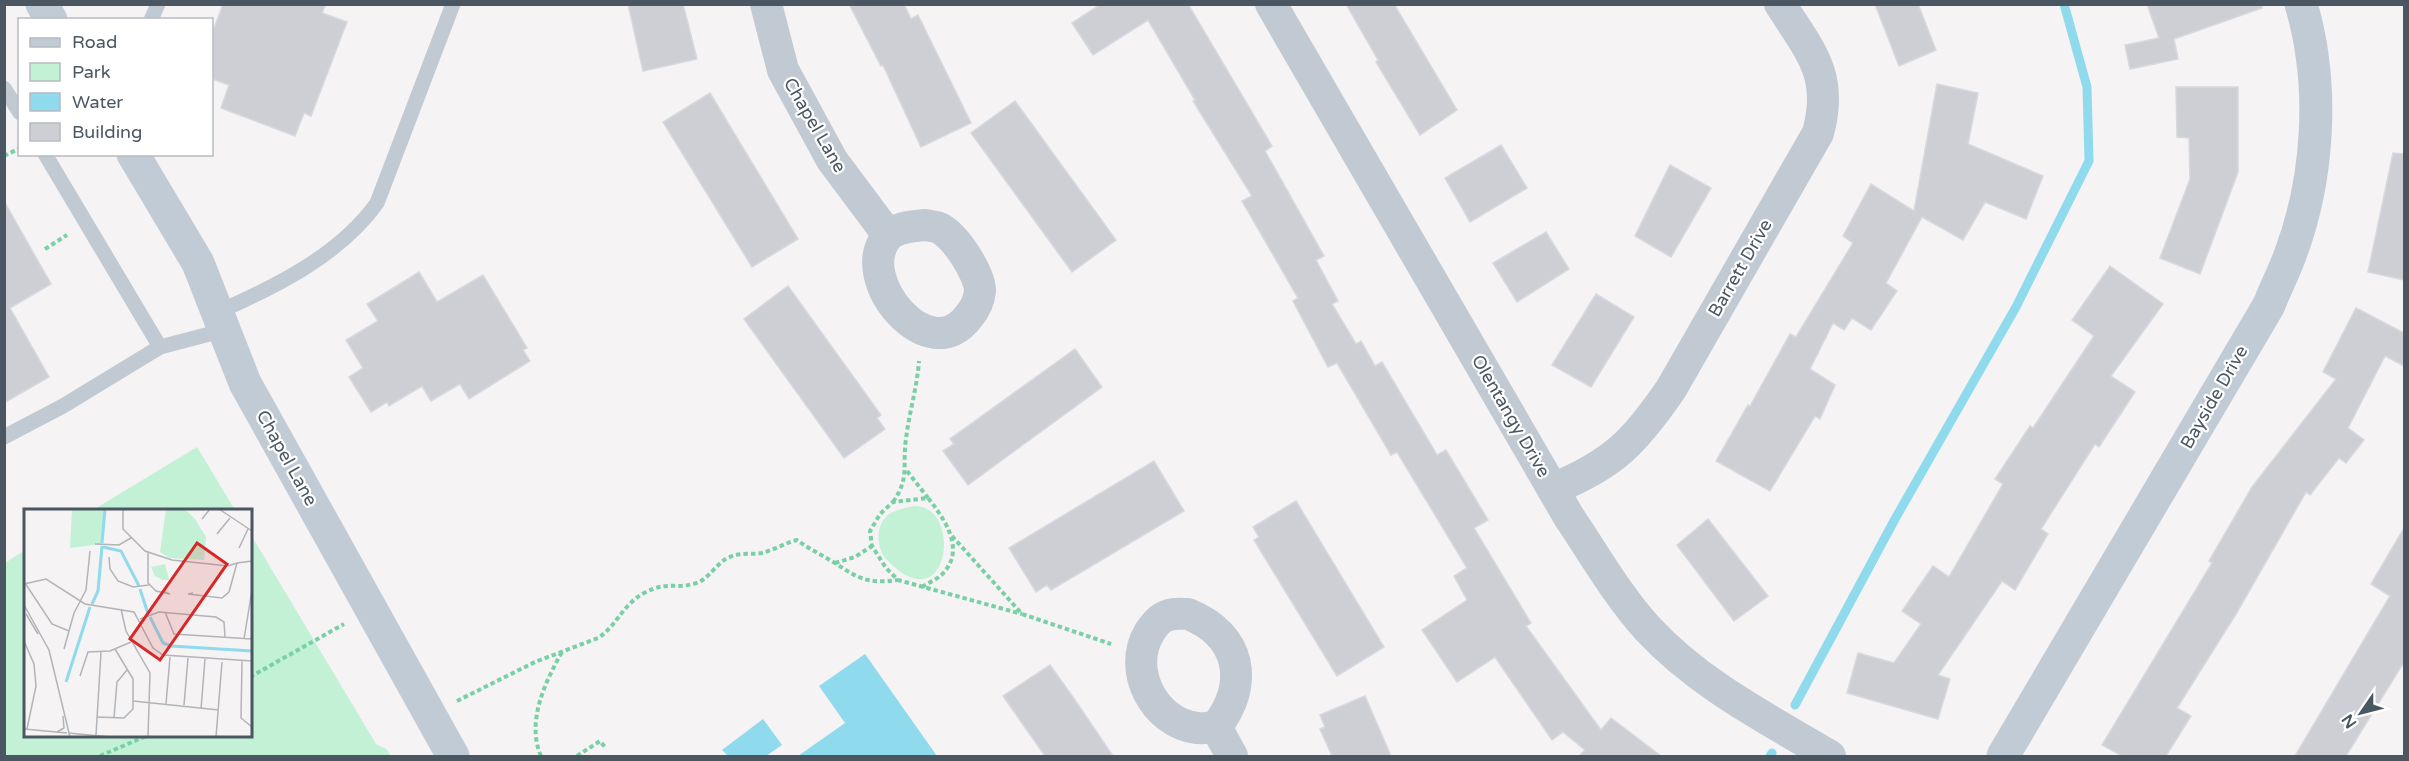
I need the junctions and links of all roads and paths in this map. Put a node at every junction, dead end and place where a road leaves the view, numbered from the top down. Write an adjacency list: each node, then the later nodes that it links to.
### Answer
1 (42, 4): 8 (street)
2 (158, 4): 9 (lane)
3 (453, 4): 17 (lane)
4 (766, 4): 16 (street, Chapel Lane)
5 (1271, 4): 22 (street, Olentangy Drive)
6 (1780, 4): 22 (street, Barrett Drive)
7 (2301, 4): 45 (street, Bayside Drive)
8 (50, 18)
9 (152, 18)
10 (4, 88): 11 (lane)
11 (18, 110)
12 (18, 149): 13 (path)
13 (4, 156)
14 (46, 156): 19 (lane)
15 (134, 156): 17 (street, Chapel Lane)
16 (888, 235): 18 (street); 18 (street)
17 (221, 321): 19 (lane); 30 (street, Chapel Lane)
18 (922, 330): 21 (path)
19 (160, 347): 20 (lane)
20 (4, 437)
21 (906, 471): 23 (path); 24 (path)
22 (1553, 489): 44 (street, Olentangy Drive)
23 (927, 498): 24 (path); 25 (path)
24 (893, 502): 26 (path)
25 (952, 536): 29 (path); 31 (path)
26 (872, 546): 27 (path); 28 (path)
27 (835, 563): 28 (path); 32 (path)
28 (898, 580): 29 (path)
29 (922, 587): 31 (path)
30 (370, 609): 34 (path); 35 (street, Chapel Lane)
31 (1022, 614): 33 (path)
32 (562, 651): 35 (path); 41 (path)
33 (1140, 653): 36 (street); 36 (street)
34 (252, 675)
35 (430, 716): 40 (street, Chapel Lane)
36 (1216, 727): 43 (street)
37 (142, 737): 39 (path)
38 (605, 747): 42 (path)
39 (100, 756)
40 (453, 756)
41 (541, 756)
42 (577, 756)
43 (1232, 756)
44 (1830, 756)
45 (2004, 756)

